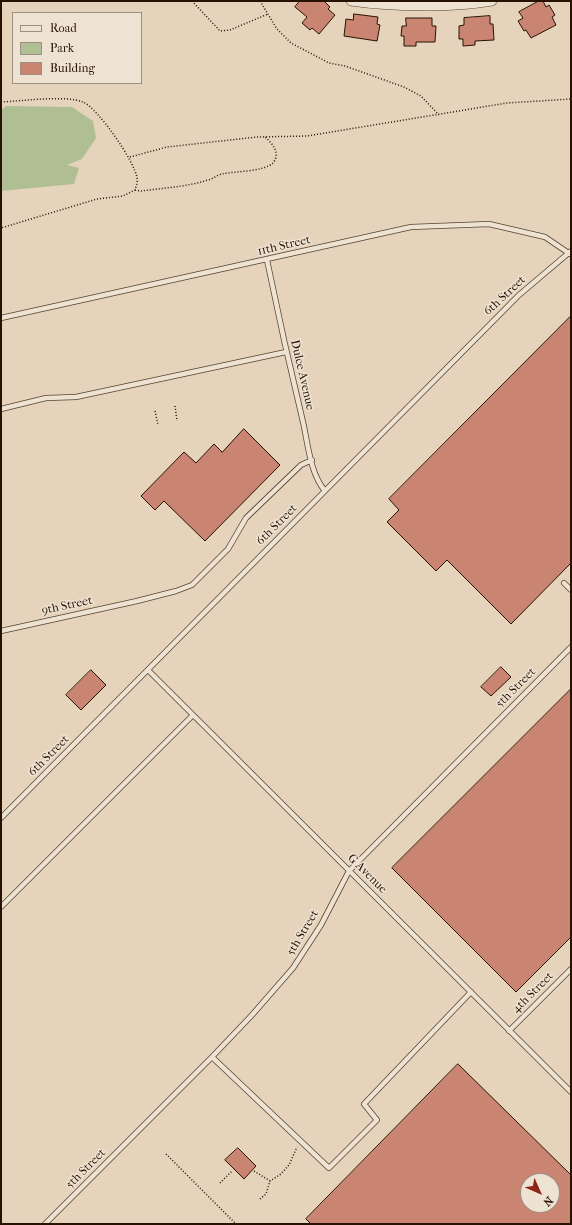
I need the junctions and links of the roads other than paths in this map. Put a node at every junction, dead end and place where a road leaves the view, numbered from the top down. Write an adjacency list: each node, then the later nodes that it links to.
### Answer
1 (351, 1): 2 (street)
2 (492, 1)
3 (570, 253): 4 (lane, 11th Street); 9 (lane, 6th Street)
4 (267, 260): 5 (lane, 11th Street); 6 (lane, Dulce Avenue)
5 (1, 318)
6 (286, 352): 7 (lane); 8 (lane, Dulce Avenue)
7 (1, 408)
8 (312, 460): 9 (lane, Dulce Avenue); 12 (lane, 9th Street)
9 (325, 491): 14 (lane, 6th Street)
10 (564, 583): 11 (lane)
11 (571, 590)
12 (1, 631)
13 (571, 647): 17 (lane, 5th Street)
14 (148, 670): 15 (lane, G Avenue); 16 (lane, 6th Street)
15 (193, 715): 17 (lane, G Avenue); 18 (lane)
16 (1, 818)
17 (349, 870): 20 (lane, G Avenue); 22 (lane, 5th Street)
18 (1, 907)
19 (571, 969): 21 (lane, 4th Street)
20 (471, 992): 21 (lane, G Avenue); 22 (lane)
21 (509, 1031): 23 (lane, G Avenue)
22 (212, 1057): 24 (lane, 5th Street)
23 (571, 1092)
24 (45, 1224)

